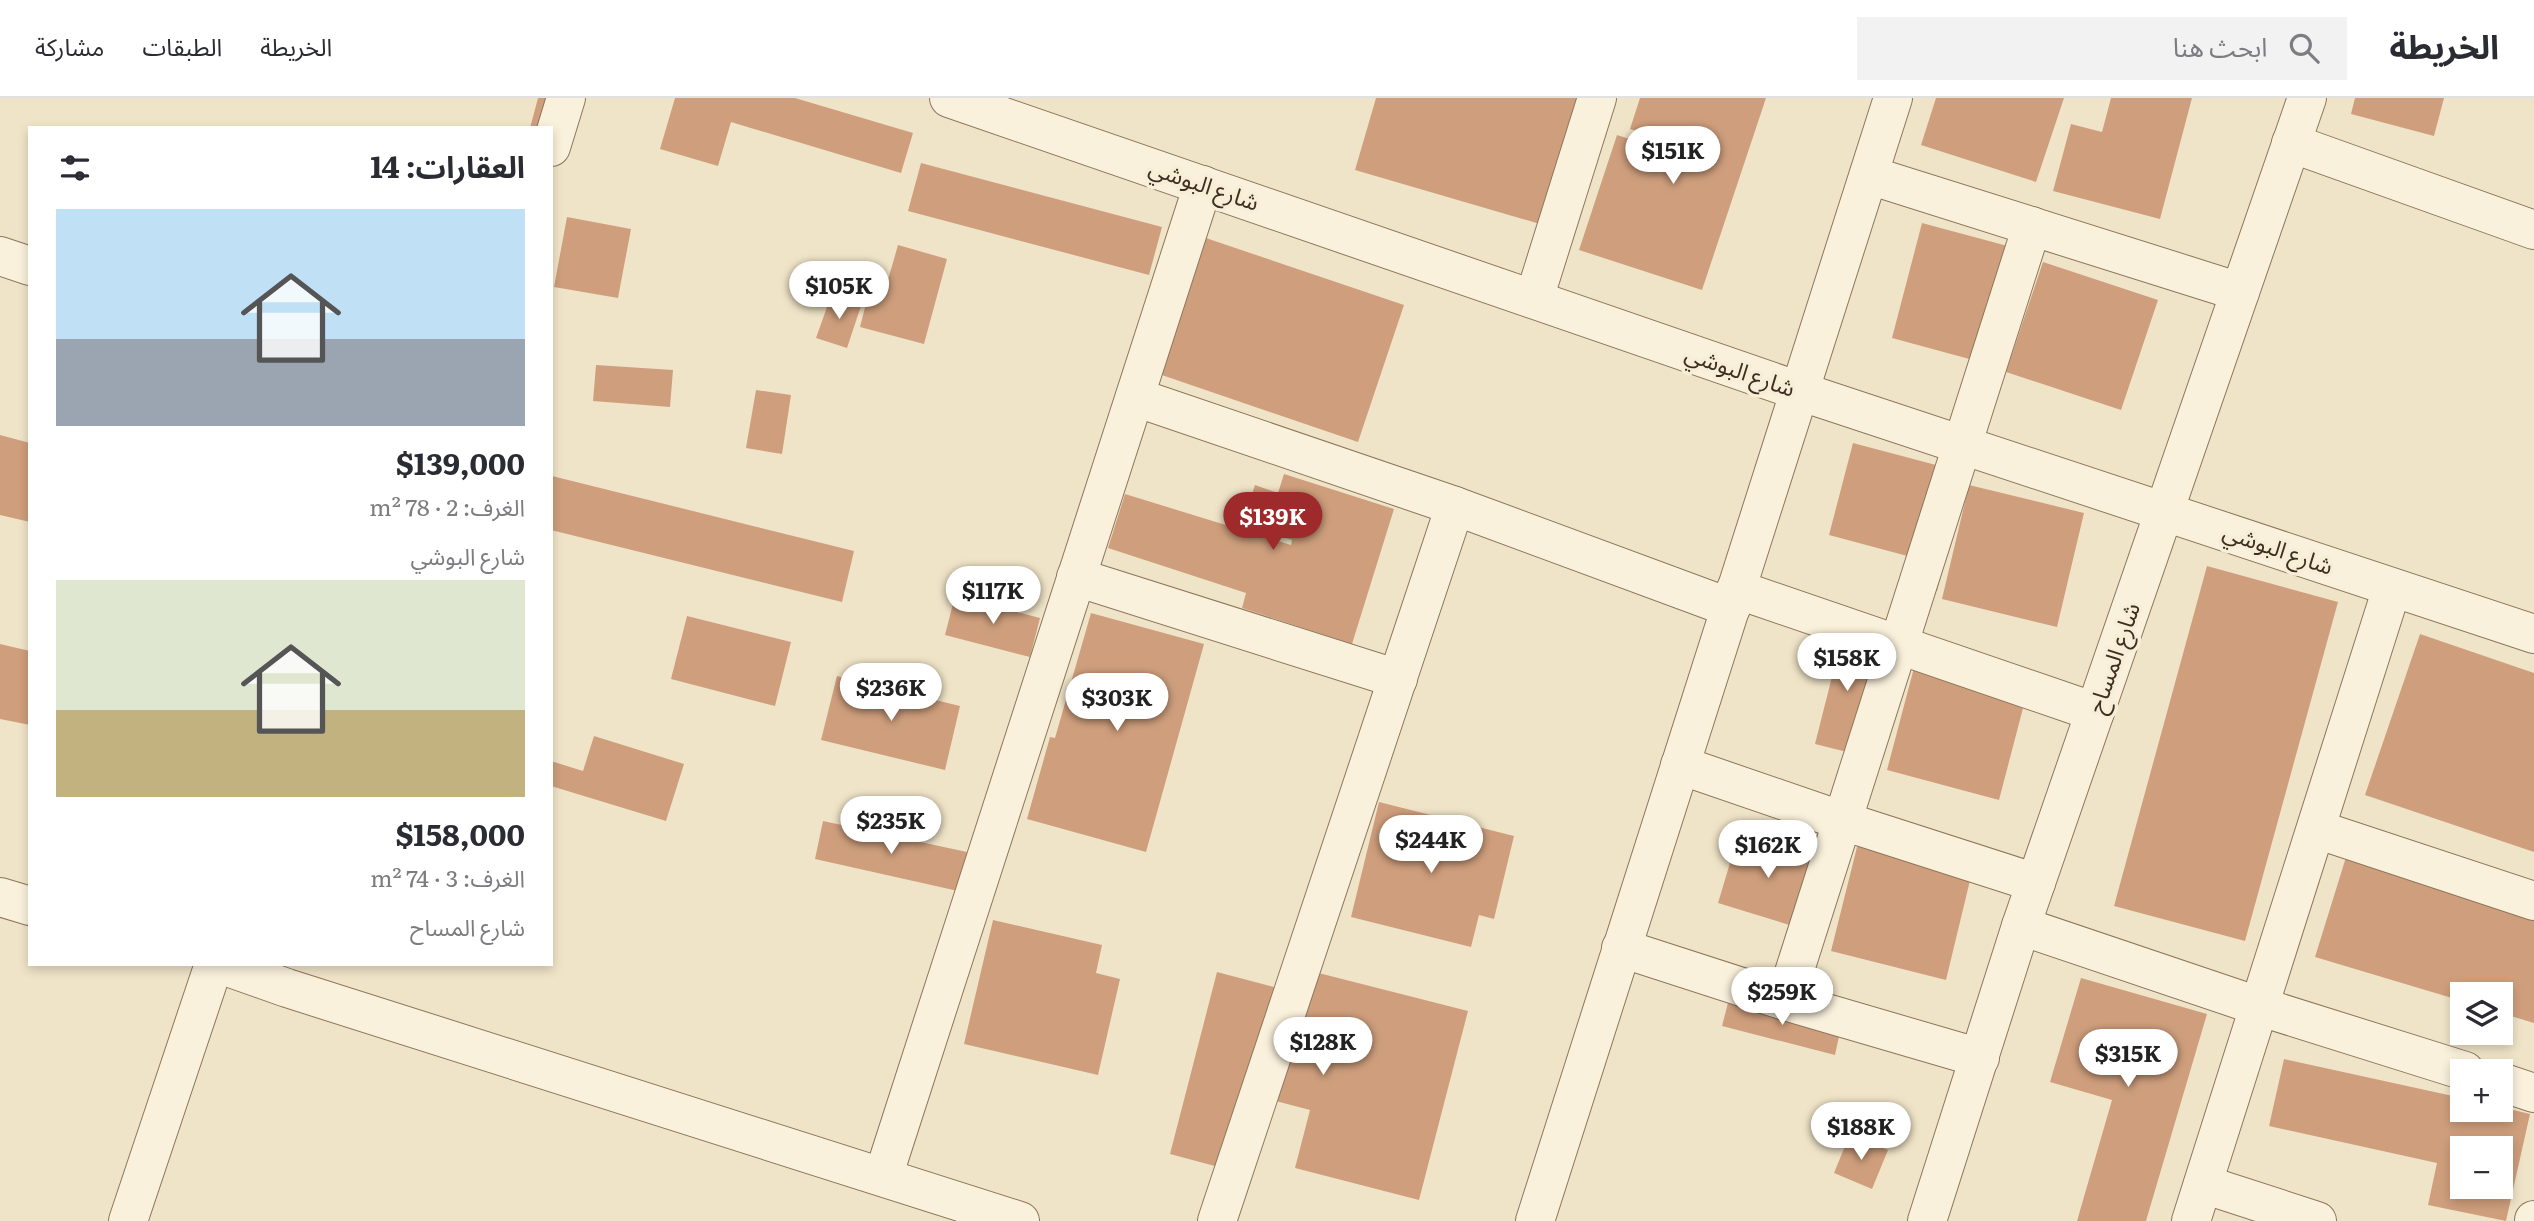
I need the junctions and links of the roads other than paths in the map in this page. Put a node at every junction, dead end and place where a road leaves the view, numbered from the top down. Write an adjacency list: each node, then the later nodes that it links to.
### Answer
1 (566, 98): 7 (street)
2 (949, 98): 6 (street, شارع البوشي)
3 (1597, 98): 16 (street)
4 (1893, 98): 9 (street)
5 (2306, 98): 8 (street, شارع المساح)
6 (1033, 111): 10 (street, شارع البوشي)
7 (553, 140)
8 (2291, 143): 12 (street); 15 (street, شارع المساح)
9 (1869, 175): 11 (street); 17 (street)
10 (1203, 185): 16 (street, شارع البوشي); 18 (street)
11 (2032, 226): 15 (street); 19 (street)
12 (2534, 230)
13 (0, 256): 14 (street)
14 (28, 265)
15 (2240, 292): 21 (street, شارع المساح)
16 (1534, 299): 17 (street, شارع البوشي)
17 (1799, 391): 19 (street, شارع البوشي); 24 (street)
18 (1135, 397): 20 (street); 22 (street)
19 (1961, 444): 21 (street, شارع البوشي); 26 (street)
20 (1455, 506): 24 (street); 27 (street)
21 (2164, 511): 23 (street, شارع البوشي); 28 (street, شارع المساح)
22 (1076, 577): 27 (street); 47 (street)
23 (2392, 588): 25 (street, شارع البوشي); 31 (street)
24 (1734, 598): 26 (street); 29 (street)
25 (2534, 634)
26 (1898, 645): 28 (street); 30 (street)
27 (1398, 679): 51 (street)
28 (2095, 712): 32 (street, شارع المساح)
29 (1680, 765): 30 (street); 37 (street)
30 (1843, 821): 32 (street); 41 (street)
31 (2316, 829): 34 (street); 42 (street)
32 (2036, 883): 36 (street, شارع المساح)
33 (0, 897): 35 (street)
34 (2534, 901)
35 (28, 905)
36 (2021, 926): 42 (street); 43 (street, شارع المساح)
37 (1621, 948): 41 (street); 52 (street)
38 (213, 966): 49 (street)
39 (231, 966): 40 (street)
40 (290, 976): 47 (street)
41 (1785, 1001): 43 (street)
42 (2258, 1006): 44 (street); 48 (street)
43 (1979, 1058): 53 (street, شارع المساح)
44 (2450, 1066)
45 (2513, 1086): 46 (street)
46 (2534, 1093)
47 (883, 1177): 50 (street)
48 (2203, 1184): 54 (street); 55 (street)
49 (128, 1221)
50 (1020, 1221)
51 (1217, 1221)
52 (1535, 1221)
53 (1927, 1221)
54 (2191, 1221)
55 (2317, 1221)

